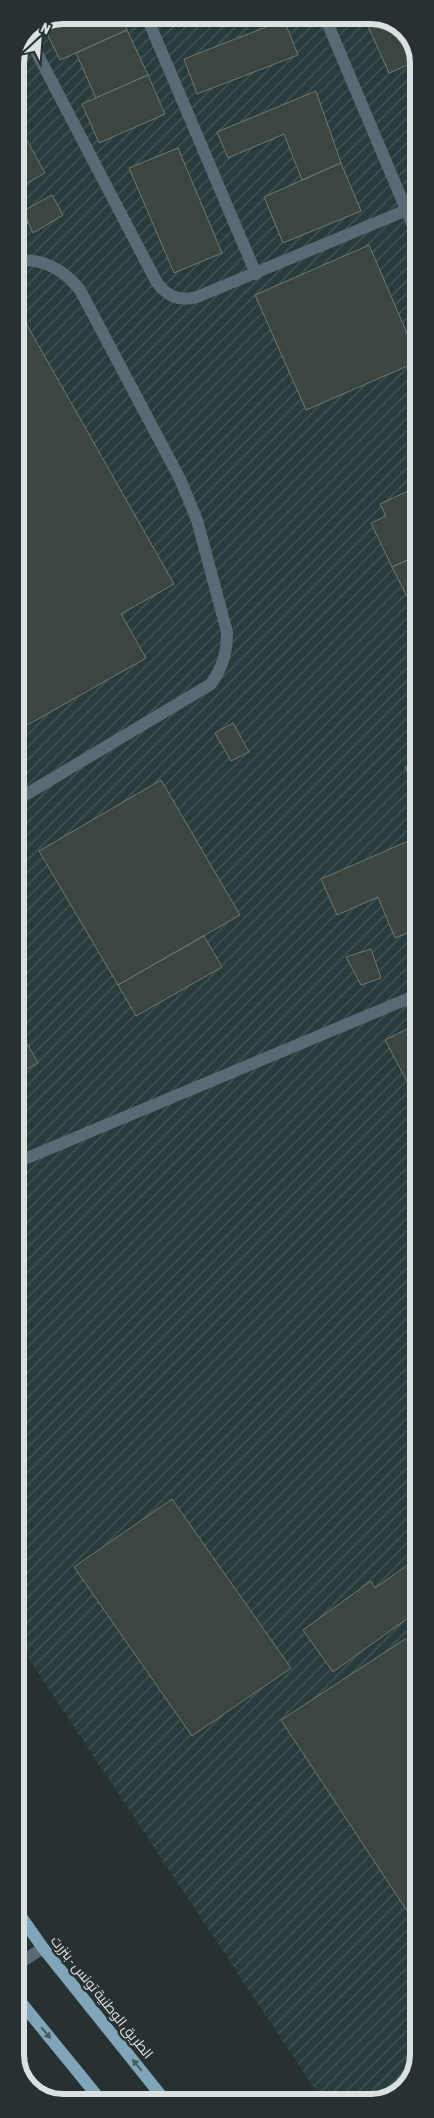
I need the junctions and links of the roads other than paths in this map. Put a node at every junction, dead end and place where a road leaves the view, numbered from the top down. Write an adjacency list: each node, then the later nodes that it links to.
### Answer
1 (150, 24): 8 (lane)
2 (328, 24): 5 (lane)
3 (30, 40): 8 (lane)
4 (410, 208): 5 (lane)
5 (406, 210): 6 (lane); 8 (lane)
6 (410, 219)
7 (24, 261): 9 (lane)
8 (256, 274)
9 (24, 796)
10 (410, 998): 11 (lane)
11 (24, 1159)
12 (24, 1921): 13 (main road, الطريق الوطنية تونس - بنزرت)
13 (43, 1948): 14 (lane); 17 (main road, الطريق الوطنية تونس - بنزرت, one-way to 13)
14 (24, 1960)
15 (24, 2006): 16 (main road, one-way to 16)
16 (96, 2094)
17 (160, 2094)

